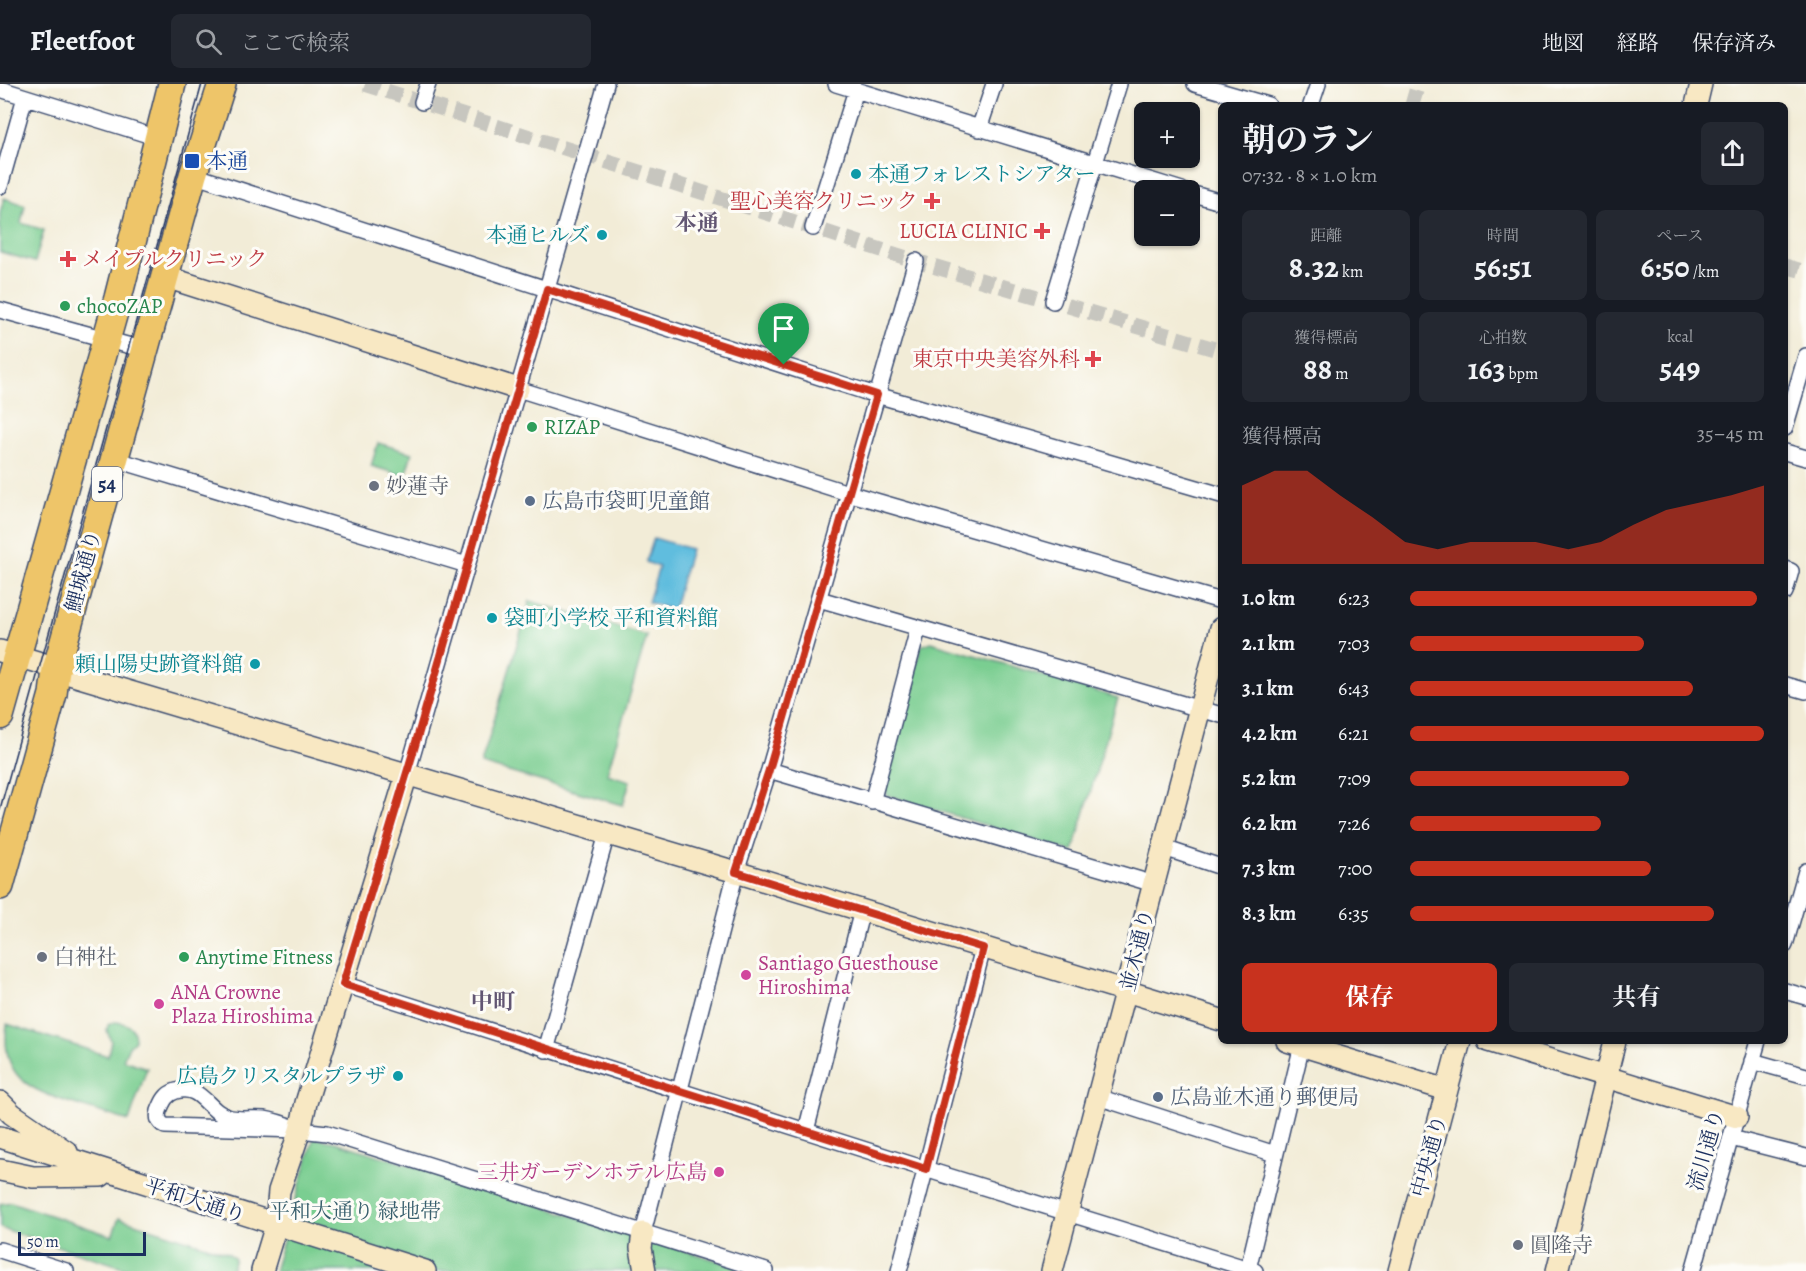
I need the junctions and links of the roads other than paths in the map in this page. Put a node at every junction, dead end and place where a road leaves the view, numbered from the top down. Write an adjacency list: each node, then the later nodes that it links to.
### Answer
1 (172, 84): 19 (highway, 鯉城通り / 54)
2 (222, 84): 21 (highway, 鯉城通り / 54)
3 (428, 84): 14 (street)
4 (606, 84): 29 (street)
5 (836, 84): 12 (street)
6 (994, 84): 18 (street)
7 (1119, 84): 20 (street)
8 (1195, 84): 15 (street)
9 (1318, 84): 16 (street)
10 (1701, 84): 17 (street)
11 (0, 89): 13 (street)
12 (856, 90): 18 (street); 26 (street)
13 (25, 97): 19 (street); 23 (street)
14 (422, 102)
15 (1258, 102)
16 (1312, 102)
17 (1697, 102)
18 (979, 129): 20 (street)
19 (158, 138): 32 (highway, 鯉城通り / 54)
20 (1095, 165): 22 (street); 30 (street)
21 (193, 175): 28 (highway, 鯉城通り / 54); 29 (street)
22 (1147, 180)
23 (0, 186)
24 (1200, 196): 25 (street)
25 (1218, 201)
26 (813, 228)
27 (916, 261): 36 (street)
28 (166, 277): 33 (highway, 鯉城通り / 54); 35 (street)
29 (547, 289): 35 (street); 36 (street)
30 (1053, 301)
31 (0, 310): 32 (street)
32 (106, 339): 33 (street); 48 (highway, 鯉城通り / 54)
33 (145, 350): 40 (highway, 鯉城通り / 54)
34 (1806, 356): 37 (street)
35 (518, 389): 41 (street); 43 (street)
36 (877, 395): 41 (street); 42 (street)
37 (1788, 418)
38 (1788, 453): 39 (street)
39 (1806, 458)
40 (114, 459): 43 (street); 49 (highway, 鯉城通り / 54)
41 (848, 493): 44 (street); 45 (street)
42 (1218, 494)
43 (467, 565): 56 (street)
44 (819, 599): 46 (street); 55 (street)
45 (1218, 600)
46 (918, 628): 52 (street); 57 (street)
47 (1218, 639): 52 (street, 並木通り)
48 (8, 653): 49 (street); 54 (highway, 鯉城通り / 54)
49 (56, 670): 56 (street); 64 (highway, 鯉城通り / 54)
50 (1788, 686): 51 (street)
51 (1806, 691)
52 (1200, 708): 53 (street); 59 (street, 並木通り)
53 (1218, 714)
54 (0, 716)
55 (769, 770): 57 (street); 62 (street)
56 (407, 774): 58 (street); 69 (street)
57 (872, 802): 63 (street)
58 (607, 834): 62 (street); 80 (street)
59 (1164, 848): 60 (street); 63 (street, 並木通り)
60 (1218, 866)
61 (1806, 871): 65 (street)
62 (736, 872): 66 (street); 85 (street)
63 (1154, 884): 70 (street, 並木通り)
64 (0, 886)
65 (1792, 898): 67 (street)
66 (862, 910): 68 (street); 90 (street)
67 (1788, 925)
68 (983, 948): 70 (street); 96 (street)
69 (343, 984): 80 (street); 89 (street)
70 (1126, 991): 73 (street); 86 (street, 並木通り)
71 (1788, 992): 72 (street)
72 (1806, 997)
73 (1218, 1019)
74 (1297, 1044): 93 (street)
75 (1303, 1044): 84 (street)
76 (1459, 1044): 84 (street, 中央通り)
77 (1498, 1044): 83 (street)
78 (1614, 1044): 83 (street)
79 (1757, 1044): 81 (street, 流川通り)
80 (546, 1050): 85 (street)
81 (1752, 1061): 82 (street); 88 (street, 流川通り)
82 (1806, 1076)
83 (1606, 1078): 88 (street); 112 (street)
84 (1447, 1090): 111 (street, 中央通り)
85 (681, 1092): 90 (street); 101 (street)
86 (1098, 1097): 93 (street); 99 (street, 並木通り)
87 (0, 1102): 95 (street)
88 (1737, 1117): 92 (street, 流川通り)
89 (300, 1130): 89 (street); 100 (street); 101 (street)
90 (806, 1131): 96 (street)
91 (0, 1137): 95 (street, 平和大通り)
92 (1731, 1138): 94 (street); 113 (street, 流川通り)
93 (1275, 1154): 103 (street)
94 (1806, 1157)
95 (86, 1164): 98 (street, 平和大通り)
96 (926, 1169): 99 (street); 109 (street)
97 (0, 1170): 98 (street)
98 (120, 1176): 100 (street, 平和大通り)
99 (1067, 1213): 103 (street); 110 (street, 並木通り)
100 (276, 1226): 105 (street); 106 (street, 平和大通り)
101 (643, 1233): 107 (street); 108 (street)
102 (0, 1250): 104 (street)
103 (1252, 1270)
104 (66, 1271)
105 (262, 1271)
106 (425, 1271)
107 (645, 1271)
108 (766, 1271)
109 (898, 1271)
110 (1052, 1271)
111 (1400, 1271)
112 (1557, 1271)
113 (1694, 1271)

